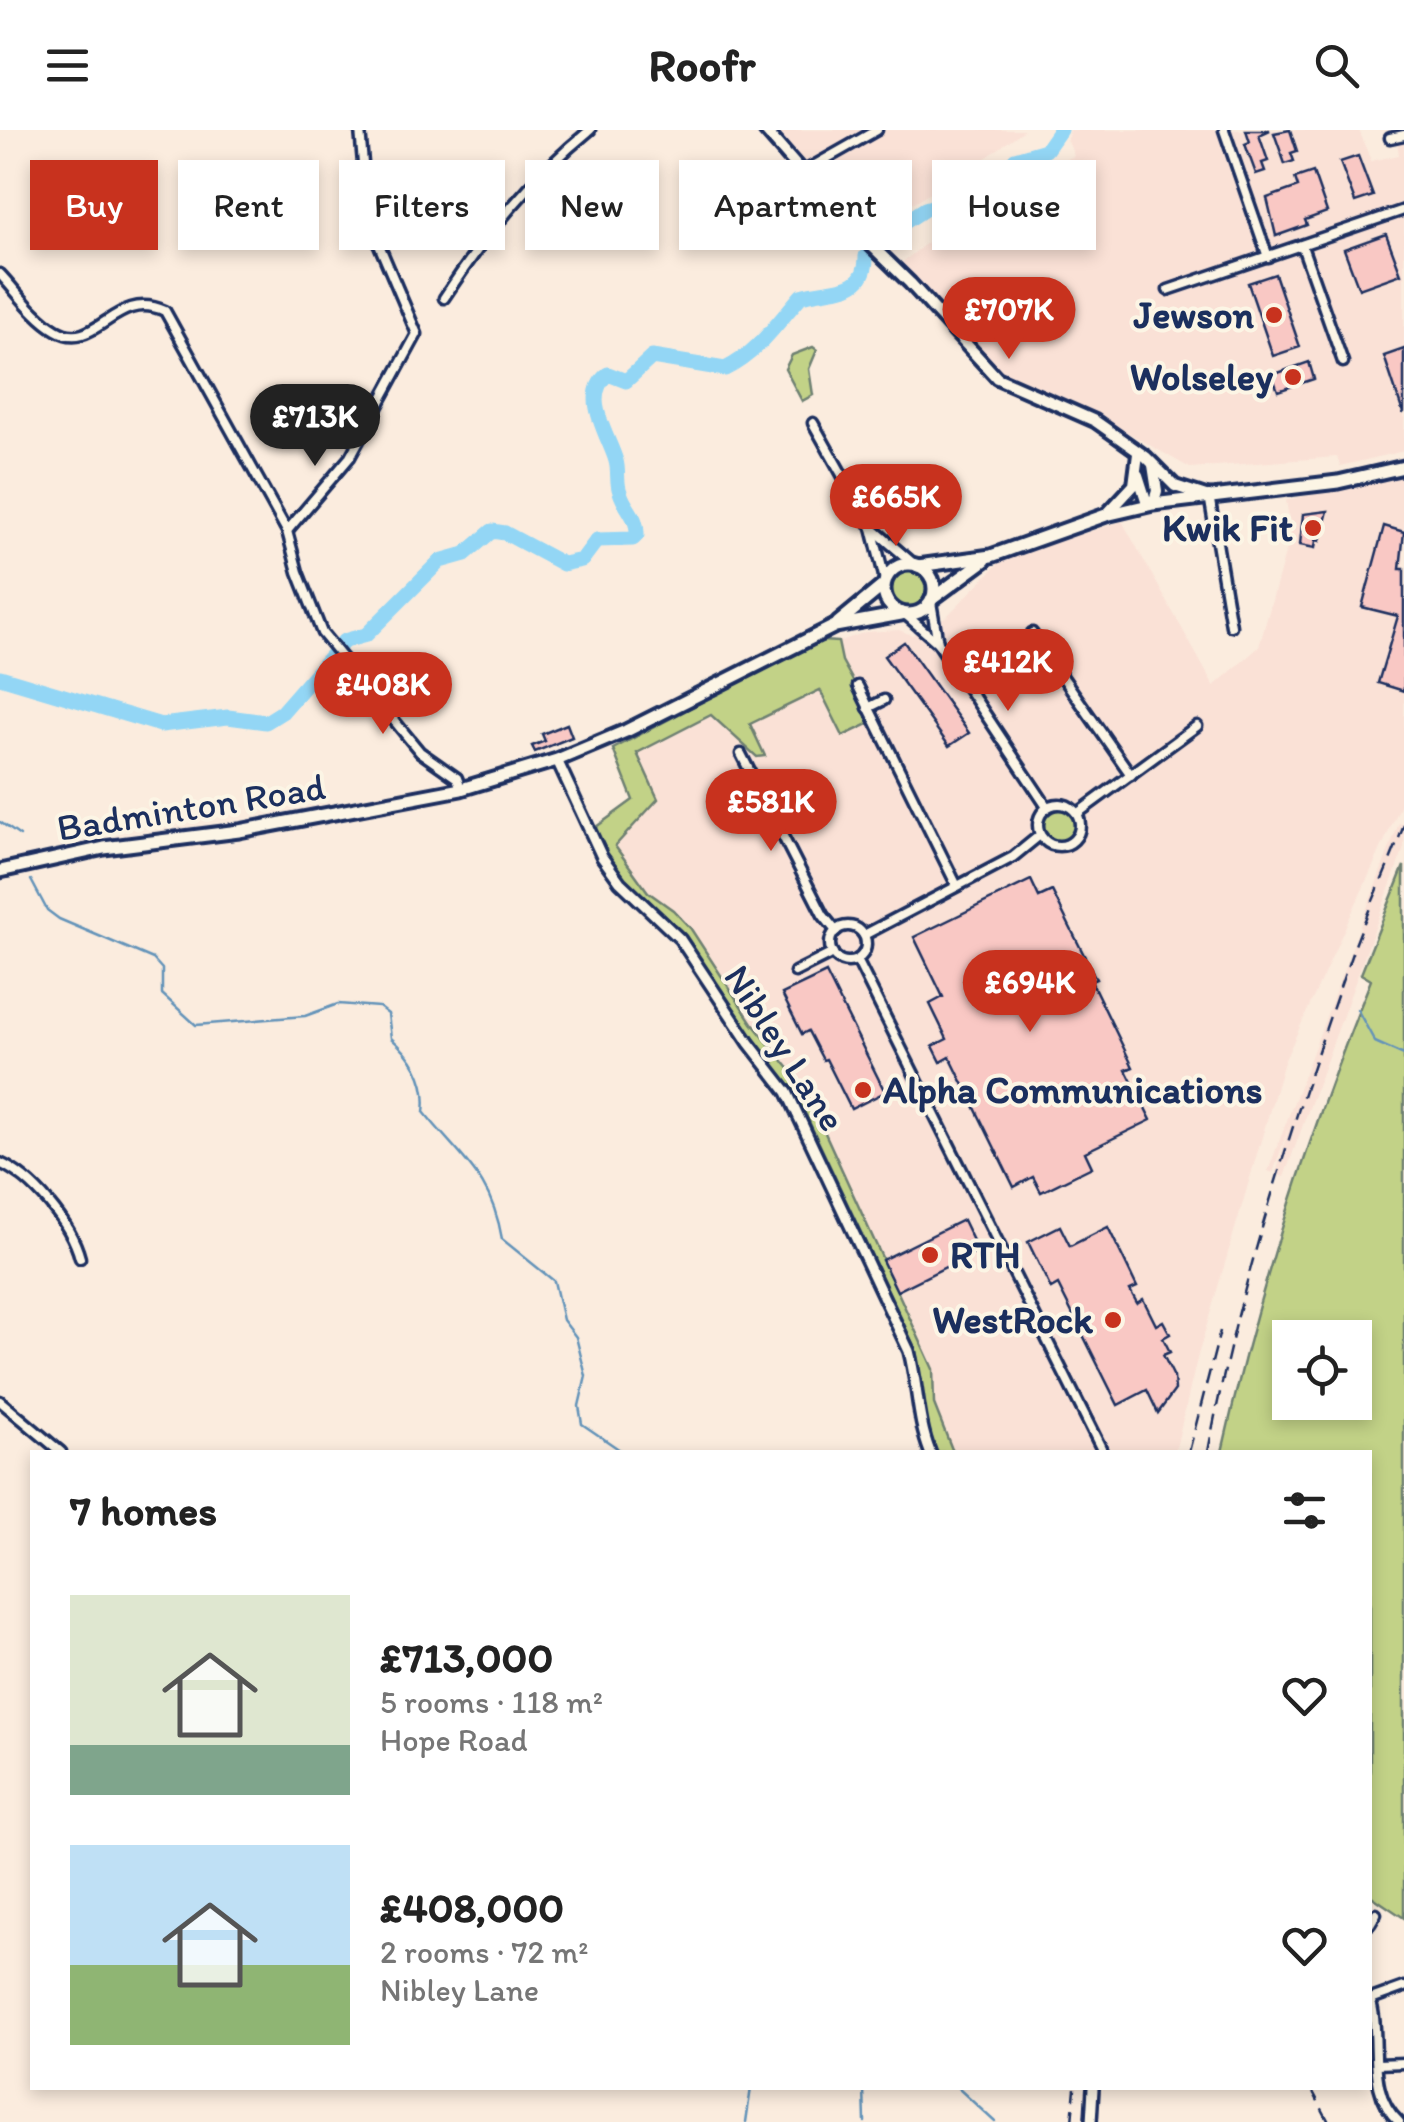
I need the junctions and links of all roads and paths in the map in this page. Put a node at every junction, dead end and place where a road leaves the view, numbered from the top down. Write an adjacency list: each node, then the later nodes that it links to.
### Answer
1 (360, 130): 27 (street)
2 (590, 130): 16 (street)
3 (765, 130): 8 (main road)
4 (1224, 130): 13 (street)
5 (875, 131): 9 (street)
6 (1404, 135): 7 (street)
7 (1390, 137)
8 (791, 160)
9 (825, 160)
10 (1404, 210): 11 (street)
11 (1302, 246): 13 (street); 17 (street)
12 (878, 250): 19 (main road)
13 (1268, 257): 15 (street)
14 (0, 274): 27 (street)
15 (1168, 290)
16 (444, 298)
17 (1343, 362)
18 (813, 423): 26 (street)
19 (1138, 454): 20 (main road); 22 (main road)
20 (1153, 464): 23 (main road); 24 (main road)
21 (1404, 467): 23 (main road)
22 (1138, 475): 24 (main road); 25 (main road)
23 (1207, 496): 24 (main road); 34 (street)
24 (1154, 504): 25 (main road)
25 (1106, 515): 28 (main road)
26 (872, 528): 29 (street); 30 (street)
27 (287, 531): 44 (street)
28 (990, 556): 29 (main road); 31 (main road)
29 (917, 566): 30 (main road); 31 (main road)
30 (884, 582): 32 (main road); 33 (main road, Badminton Road)
31 (931, 600): 32 (main road); 36 (street)
32 (903, 614): 33 (main road, Badminton Road); 36 (street)
33 (834, 626): 42 (main road, Badminton Road)
34 (1231, 626)
35 (1032, 633): 43 (street)
36 (938, 643): 45 (street)
37 (858, 686): 39 (street)
38 (884, 700): 39 (street)
39 (868, 708): 49 (street)
40 (1197, 726): 43 (street)
41 (741, 754): 50 (street)
42 (557, 760): 44 (main road, Badminton Road); 60 (street, Nibley Lane)
43 (1131, 775): 46 (street)
44 (462, 789): 48 (main road, Badminton Road)
45 (1047, 806): 46 (street); 47 (street)
46 (1078, 814): 47 (street)
47 (1040, 835): 49 (street)
48 (0, 872)
49 (958, 886): 51 (street)
50 (836, 931): 51 (street); 52 (street)
51 (864, 936): 53 (street)
52 (832, 953): 53 (street); 54 (street)
53 (858, 960): 58 (street)
54 (794, 972)
55 (0, 1163): 56 (street)
56 (80, 1258)
57 (0, 1401): 59 (street)
58 (1101, 1448)
59 (59, 1450)
60 (929, 1450)
61 (1376, 1914): 62 (street)
62 (1372, 1921)
63 (1404, 1987): 64 (street)
64 (1372, 1997)
65 (1373, 2041): 67 (street)
66 (1404, 2063): 67 (street)
67 (1377, 2064): 70 (street)
68 (1093, 2090): 69 (street)
69 (1091, 2122)
70 (1399, 2122)

